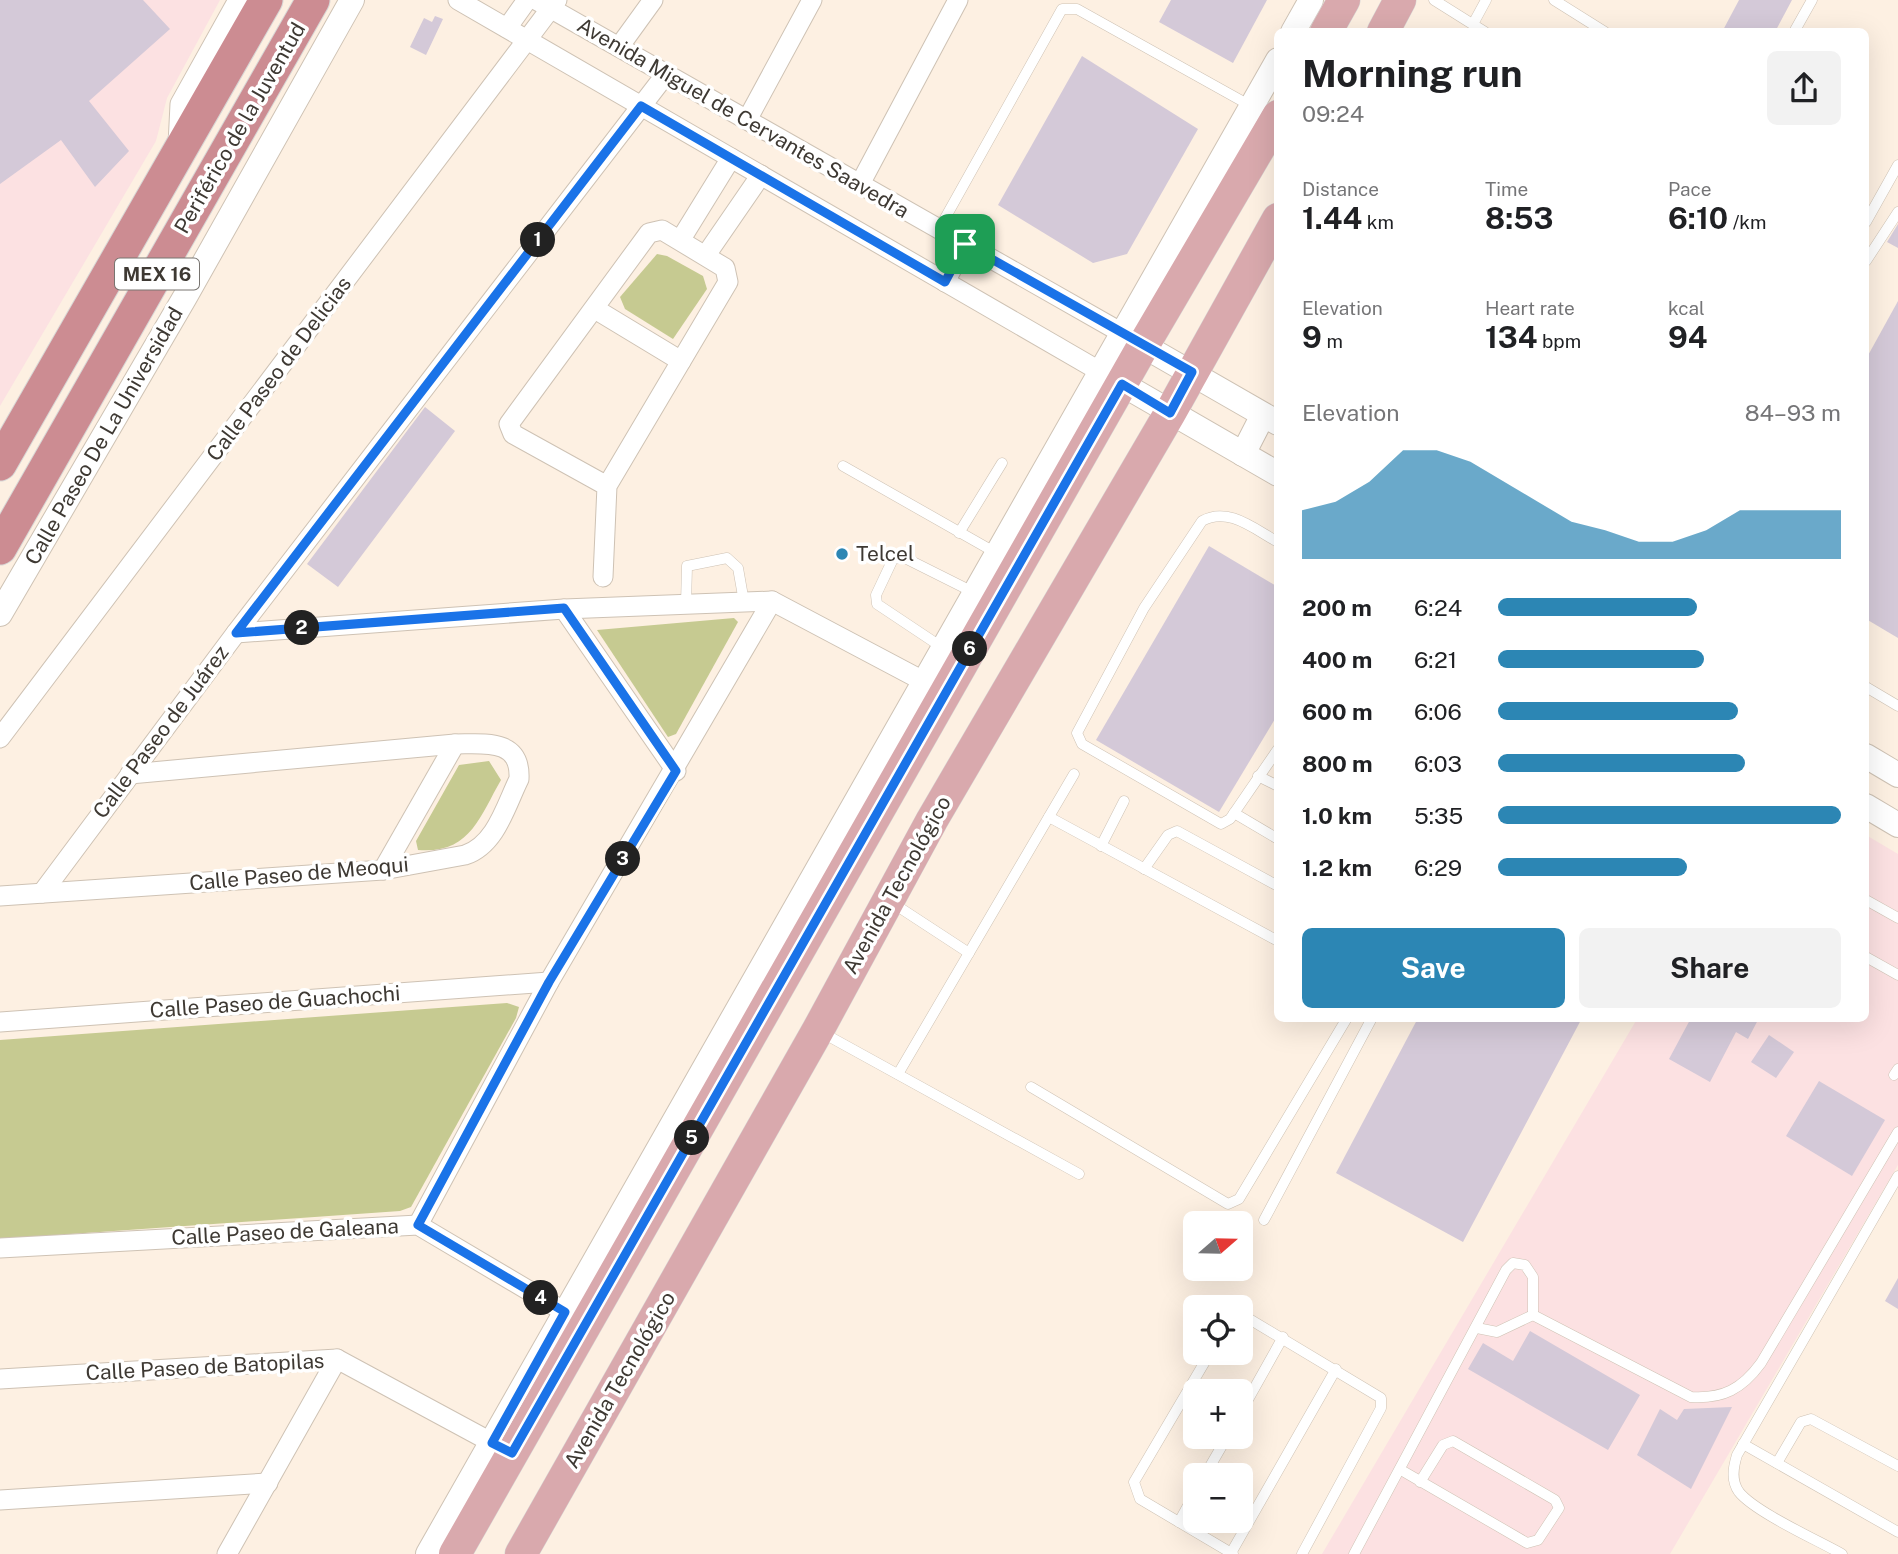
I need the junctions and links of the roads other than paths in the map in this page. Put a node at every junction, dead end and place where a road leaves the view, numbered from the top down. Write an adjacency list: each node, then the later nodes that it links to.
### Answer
1 (238, 0): 33 (street)
2 (266, 0): 33 (highway, Periférico de la Juventud / MEX 16)
3 (313, 0): 62 (highway, Periférico de la Juventud / MEX 16)
4 (352, 0): 70 (street, Calle Paseo De La Universidad)
5 (458, 0): 19 (street, Avenida Miguel de Cervantes Saavedra)
6 (527, 0): 19 (street)
7 (653, 0): 27 (street)
8 (812, 0): 32 (street)
9 (958, 0): 37 (street)
10 (1311, 0): 20 (street)
11 (1344, 0): 21 (main road)
12 (1400, 0): 22 (main road)
13 (1434, 0): 18 (lane)
14 (1486, 0): 18 (lane)
15 (1554, 0): 24 (lane)
16 (1812, 0): 25 (lane)
17 (548, 3): 26 (street, Calle Paseo de Delicias); 27 (street, Avenida Miguel de Cervantes Saavedra)
18 (1473, 24): 23 (lane)
19 (507, 28): 26 (street, Avenida Miguel de Cervantes Saavedra)
20 (1295, 28)
21 (1328, 28)
22 (1385, 28)
23 (1479, 28)
24 (1599, 28)
25 (1796, 28)
26 (528, 40): 30 (street, Avenida Miguel de Cervantes Saavedra); 76 (street, Calle Paseo de Delicias)
27 (619, 47): 28 (street, Avenida Miguel de Cervantes Saavedra)
28 (666, 74): 30 (street, Calle Paseo de Juárez); 32 (street, Avenida Miguel de Cervantes Saavedra)
29 (1274, 75): 31 (street)
30 (641, 106): 34 (street, Avenida Miguel de Cervantes Saavedra); 71 (street, Calle Paseo de Juárez)
31 (1264, 111): 41 (lane); 48 (main road)
32 (747, 120): 37 (street, Avenida Miguel de Cervantes Saavedra)
33 (178, 152): 55 (highway, Periférico de la Juventud / MEX 16)
34 (731, 158): 36 (street, Avenida Miguel de Cervantes Saavedra); 42 (street)
35 (1898, 165): 39 (lane)
36 (761, 175): 44 (street); 46 (street, Avenida Miguel de Cervantes Saavedra)
37 (860, 184): 41 (street, Avenida Miguel de Cervantes Saavedra)
38 (1898, 212): 45 (lane)
39 (1869, 217)
40 (1274, 226): 50 (main road, Avenida Tecnológico)
41 (939, 229): 43 (street, Avenida Miguel de Cervantes Saavedra)
42 (681, 239): 44 (street); 47 (street)
43 (965, 244): 46 (street); 48 (street, Avenida Miguel de Cervantes Saavedra)
44 (706, 255): 49 (street)
45 (1869, 256)
46 (945, 282): 51 (street, Avenida Miguel de Cervantes Saavedra)
47 (594, 309): 49 (street); 59 (street)
48 (1132, 340): 50 (street, Avenida Miguel de Cervantes Saavedra); 51 (main road)
49 (681, 361): 59 (street)
50 (1192, 372): 52 (main road, Avenida Tecnológico); 53 (street, Avenida Miguel de Cervantes Saavedra)
51 (1112, 378): 52 (street, Avenida Miguel de Cervantes Saavedra); 63 (street); 119 (main road)
52 (1170, 413): 54 (street, Avenida Miguel de Cervantes Saavedra); 98 (main road, Avenida Tecnológico)
53 (1270, 419): 54 (street)
54 (1243, 454): 58 (street, Avenida Miguel de Cervantes Saavedra)
55 (0, 464)
56 (1002, 464): 60 (lane)
57 (843, 466): 60 (lane)
58 (1274, 472)
59 (607, 486): 64 (street)
60 (960, 533): 63 (lane)
61 (1274, 540): 88 (lane)
62 (0, 548)
63 (998, 555): 65 (street)
64 (603, 577)
65 (976, 594): 72 (street); 72 (lane)
66 (772, 601): 67 (street); 73 (street); 80 (street)
67 (744, 602): 68 (street); 68 (lane)
68 (686, 604): 69 (street)
69 (564, 608): 71 (street); 80 (street)
70 (0, 614)
71 (236, 633): 81 (street, Calle Paseo de Juárez)
72 (944, 649): 73 (street)
73 (925, 682): 119 (street)
74 (1869, 689): 75 (lane)
75 (1898, 706)
76 (0, 738)
77 (455, 744): 81 (street, Calle Paseo de Meoqui); 94 (street); 94 (street, Calle Paseo de Meoqui)
78 (1274, 754): 84 (lane)
79 (1869, 758): 83 (street)
80 (676, 771): 105 (street)
81 (130, 774): 96 (street, Calle Paseo de Juárez)
82 (1074, 774): 89 (lane)
83 (1898, 775)
84 (1258, 776): 85 (lane); 88 (lane)
85 (1274, 784)
86 (1124, 801): 92 (lane)
87 (1869, 808): 90 (street)
88 (1234, 813): 91 (lane)
89 (1049, 817): 92 (lane); 102 (lane)
90 (1898, 825)
91 (1274, 837)
92 (1101, 846): 93 (lane)
93 (1144, 869): 95 (lane); 101 (lane)
94 (383, 870): 96 (street, Calle Paseo de Meoqui)
95 (1274, 884)
96 (42, 893): 97 (street, Calle Paseo de Meoqui)
97 (0, 896)
98 (888, 900): 102 (lane); 109 (main road, Avenida Tecnológico)
99 (1869, 902): 100 (lane)
100 (1898, 918)
101 (1274, 939)
102 (969, 953): 110 (lane)
103 (1869, 959): 104 (lane)
104 (1898, 975)
105 (549, 982): 106 (street, Calle Paseo de Guachochi); 116 (street)
106 (0, 1022)
107 (1346, 1022): 111 (lane)
108 (1370, 1022): 115 (lane)
109 (818, 1030): 110 (lane); 143 (main road, Avenida Tecnológico)
110 (898, 1074): 113 (lane)
111 (1031, 1087)
112 (1898, 1132): 118 (lane)
113 (1079, 1174)
114 (1898, 1176): 128 (lane)
115 (1264, 1220)
116 (418, 1225): 117 (street, Calle Paseo de Galeana); 119 (street, Calle Paseo de Galeana)
117 (0, 1248)
118 (1533, 1315): 121 (lane); 121 (lane)
119 (575, 1318): 129 (main road)
120 (1253, 1321): 122 (lane)
121 (1477, 1328): 132 (lane)
122 (1283, 1337): 125 (lane); 127 (lane)
123 (337, 1359): 126 (street, Calle Paseo de Batopilas); 129 (street, Calle Paseo de Batopilas); 134 (street)
124 (1203, 1365): 137 (lane)
125 (1336, 1369): 139 (lane); 144 (lane)
126 (0, 1379)
127 (1253, 1391)
128 (1743, 1444): 130 (lane); 146 (lane)
129 (502, 1448): 141 (street); 142 (main road)
130 (1777, 1463): 131 (lane); 138 (lane)
131 (1898, 1466)
132 (1401, 1471): 133 (lane); 145 (lane)
133 (1420, 1482): 133 (lane)
134 (268, 1483): 135 (street); 140 (street)
135 (0, 1500)
136 (1183, 1515): 137 (lane)
137 (1179, 1522): 139 (lane)
138 (1898, 1532)
139 (1232, 1553)
140 (228, 1554)
141 (428, 1554)
142 (454, 1554)
143 (521, 1554)
144 (1302, 1554)
145 (1354, 1554)
146 (1842, 1554)

